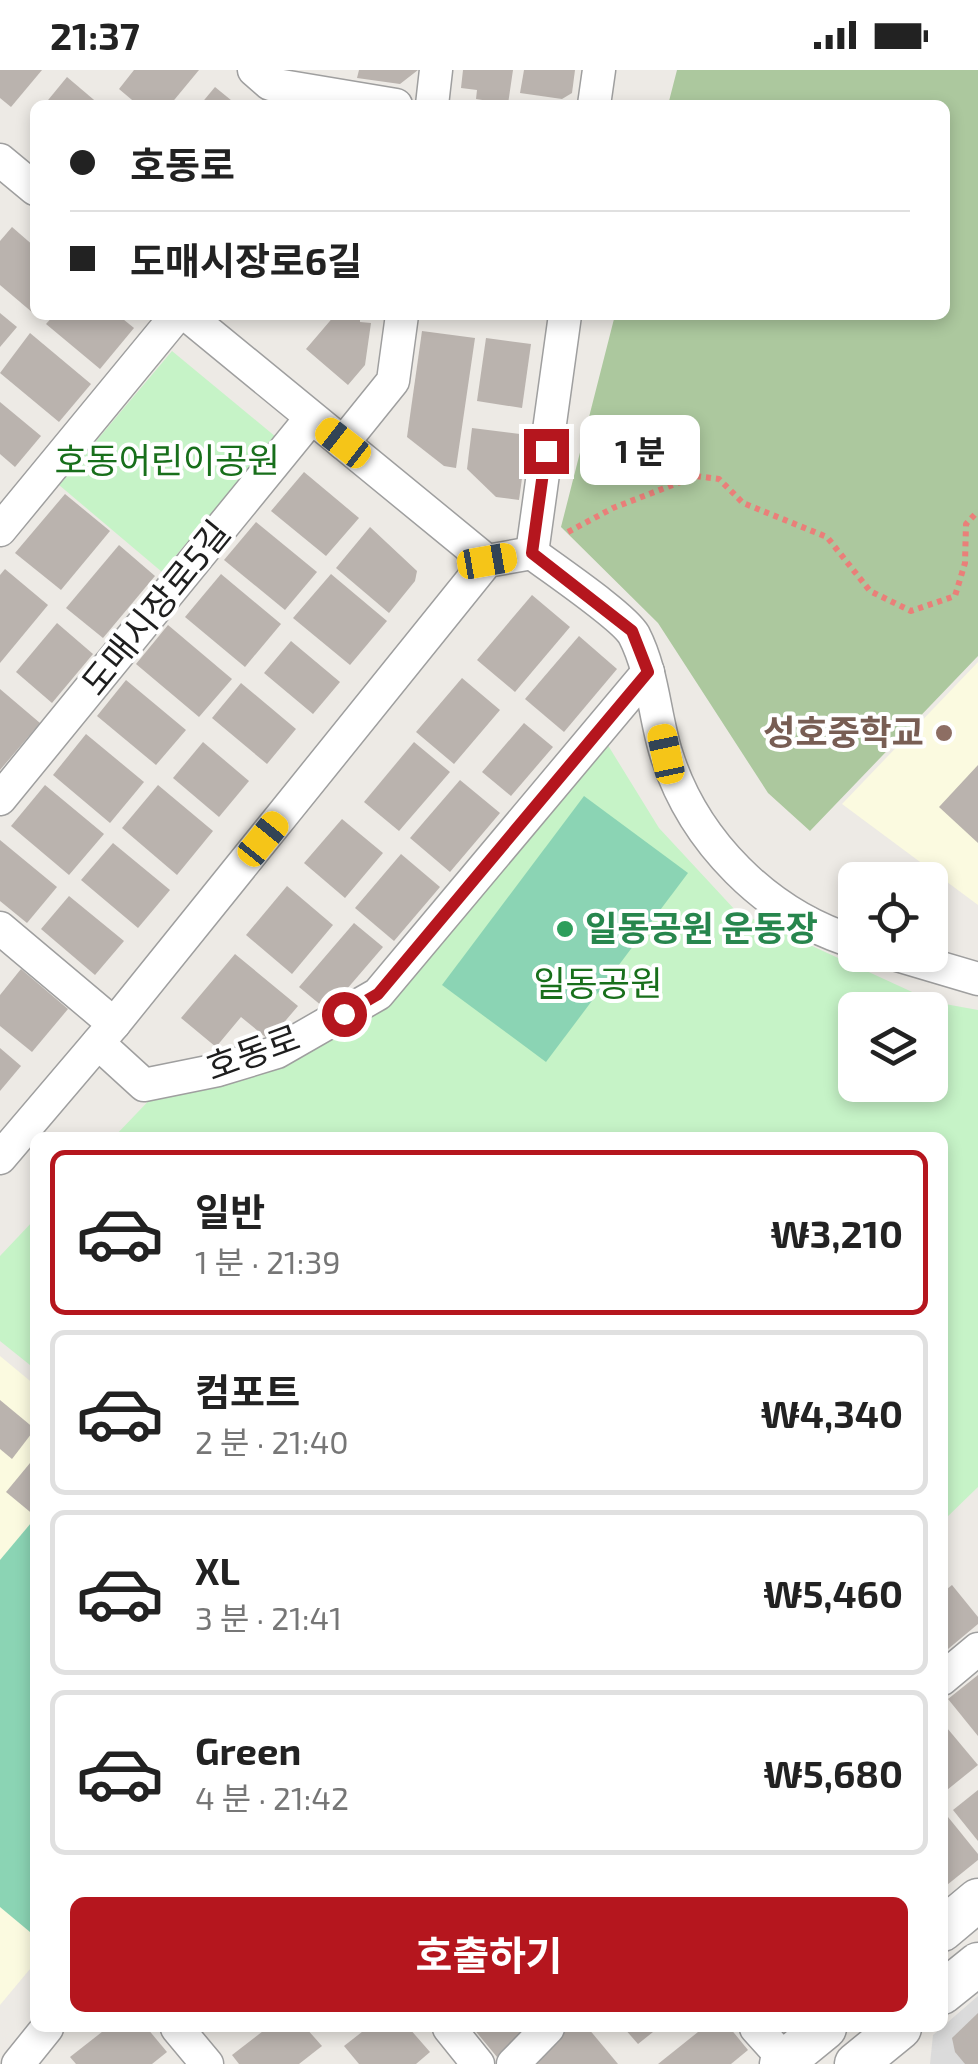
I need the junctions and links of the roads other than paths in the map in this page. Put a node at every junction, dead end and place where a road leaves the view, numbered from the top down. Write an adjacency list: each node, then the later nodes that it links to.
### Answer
1 (436, 70): 5 (street)
2 (599, 70): 6 (street)
3 (266, 82): 4 (street)
4 (368, 100)
5 (433, 100)
6 (595, 100)
7 (173, 320): 13 (street)
8 (193, 320): 11 (street)
9 (401, 320): 12 (street)
10 (565, 320): 14 (street)
11 (311, 418): 12 (street); 17 (street, 도매시장로5길)
12 (343, 443): 15 (street)
13 (0, 530)
14 (545, 545): 15 (street); 16 (street)
15 (487, 561): 22 (street)
16 (648, 672): 19 (street); 22 (street, 호동로)
17 (0, 799)
18 (0, 928): 22 (street)
19 (838, 933)
20 (948, 970): 21 (street)
21 (978, 979)
22 (106, 1034): 23 (street)
23 (0, 1158)
24 (978, 1650): 25 (street)
25 (948, 1674)
26 (978, 1900): 27 (street)
27 (948, 1925)
28 (978, 1964): 29 (street)
29 (948, 1988)
30 (45, 2032): 37 (street)
31 (180, 2032): 38 (street)
32 (451, 2032): 39 (street)
33 (544, 2032): 40 (street)
34 (759, 2032): 36 (street)
35 (820, 2032): 36 (street)
36 (783, 2062)
37 (18, 2064)
38 (206, 2064)
39 (478, 2064)
40 (512, 2064)

